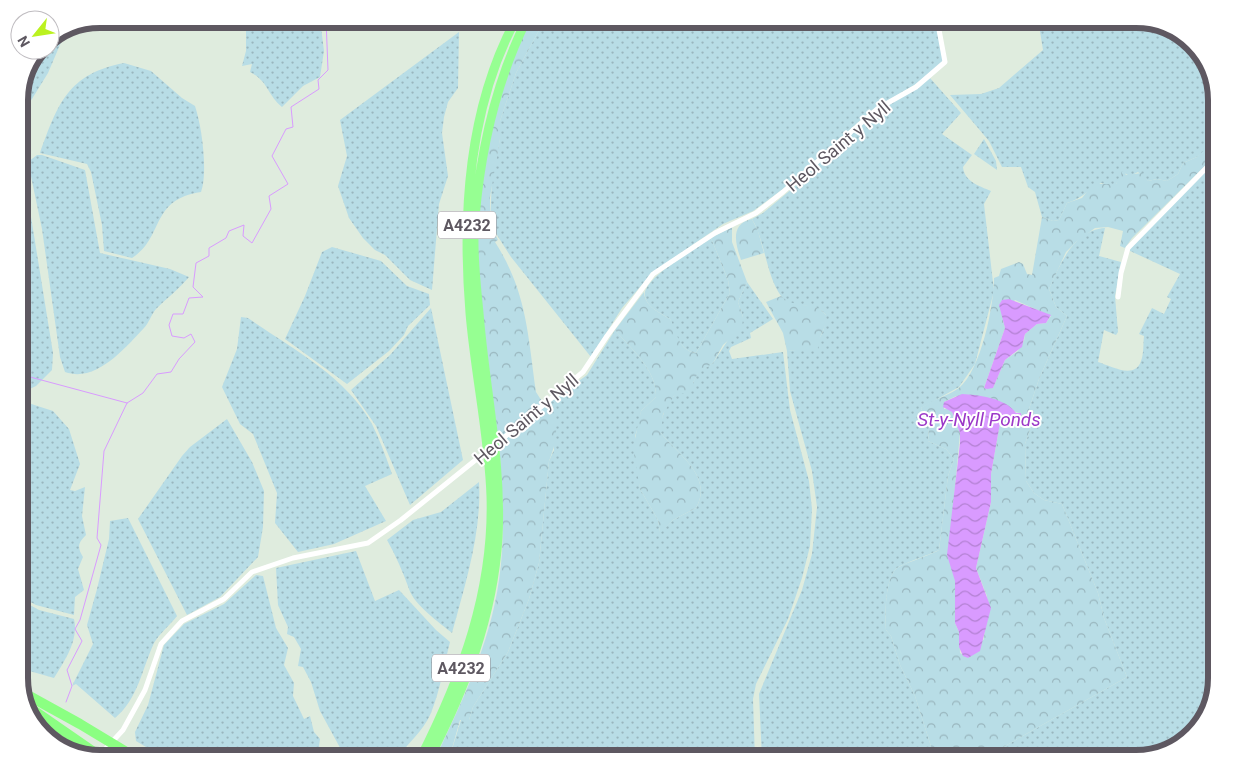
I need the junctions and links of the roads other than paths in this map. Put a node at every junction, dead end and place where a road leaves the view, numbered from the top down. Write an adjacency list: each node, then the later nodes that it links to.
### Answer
1 (511, 28): 6 (highway, A4232)
2 (522, 28): 6 (highway, A4232)
3 (939, 28): 11 (street, Heol Saint y Nyll)
4 (1208, 166): 5 (street)
5 (1118, 297)
6 (492, 468): 9 (highway, A4232); 15 (highway, A4232)
7 (30, 696): 12 (highway)
8 (36, 712): 10 (highway)
9 (436, 728): 13 (highway); 14 (highway, A4232)
10 (90, 749)
11 (104, 750)
12 (124, 750)
13 (421, 750)
14 (425, 750)
15 (433, 750)

